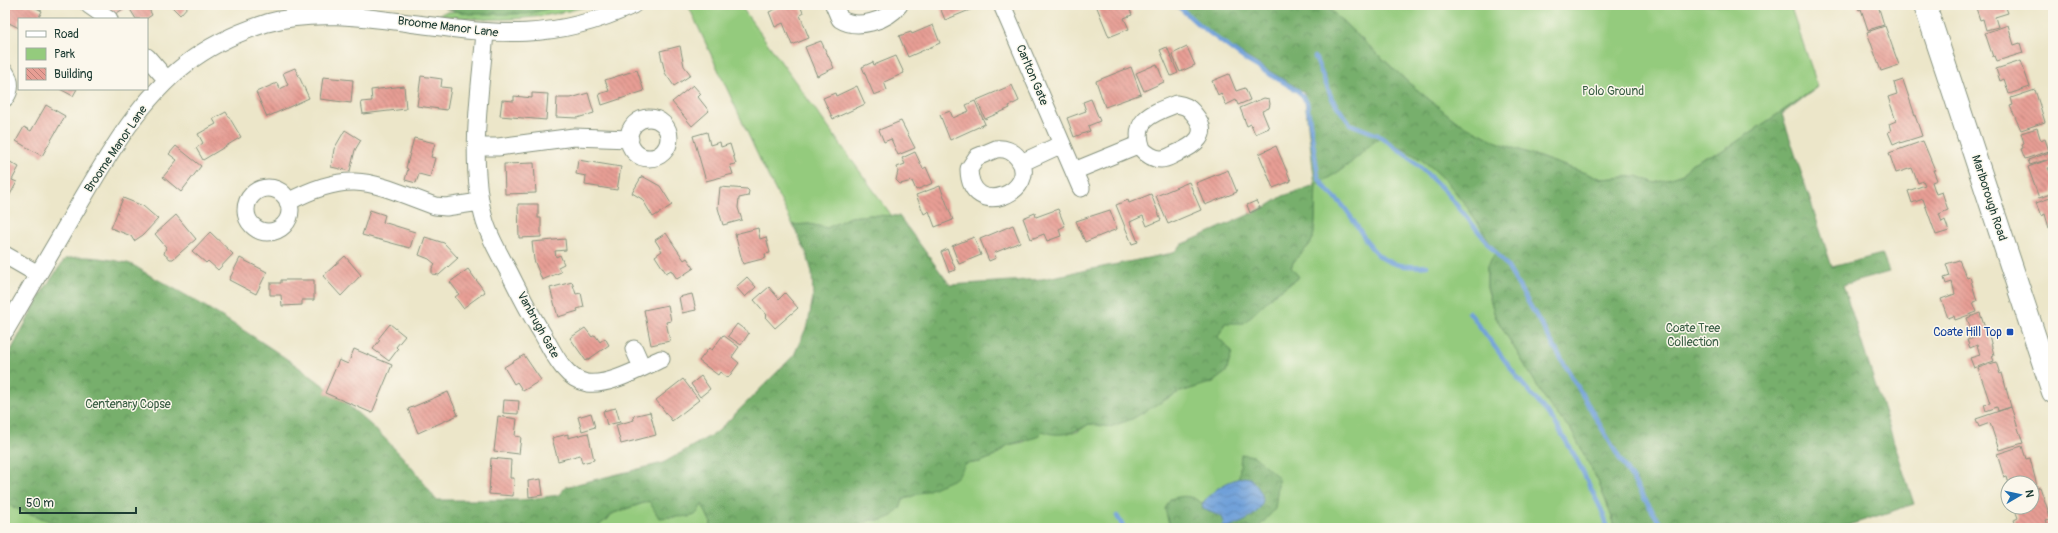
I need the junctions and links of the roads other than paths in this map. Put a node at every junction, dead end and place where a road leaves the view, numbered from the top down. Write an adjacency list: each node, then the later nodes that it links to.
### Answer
1 (89, 5): 7 (street)
2 (633, 5): 8 (street, Broome Manor Lane)
3 (834, 5): 4 (street)
4 (899, 5)
5 (1002, 5): 14 (street, Carlton Gate)
6 (1925, 5): 28 (main road, Marlborough Road)
7 (108, 18)
8 (485, 33): 11 (street, Broome Manor Lane); 16 (street, Vanbrugh Gate)
9 (148, 58): 11 (street)
10 (5, 72): 12 (street)
11 (167, 80): 23 (street, Broome Manor Lane)
12 (5, 98)
13 (630, 140): 16 (street)
14 (1062, 144): 17 (street); 18 (street, Carlton Gate)
15 (1140, 144): 18 (street)
16 (477, 147): 21 (street, Vanbrugh Gate)
17 (1021, 164)
18 (1074, 171): 19 (street, Carlton Gate)
19 (1081, 188)
20 (288, 202): 21 (street)
21 (480, 202): 27 (street, Vanbrugh Gate)
22 (5, 255): 23 (street)
23 (38, 274): 24 (street, Broome Manor Lane)
24 (5, 332)
25 (634, 349): 27 (street)
26 (661, 358): 27 (street, Vanbrugh Gate)
27 (642, 367)
28 (2053, 392)

